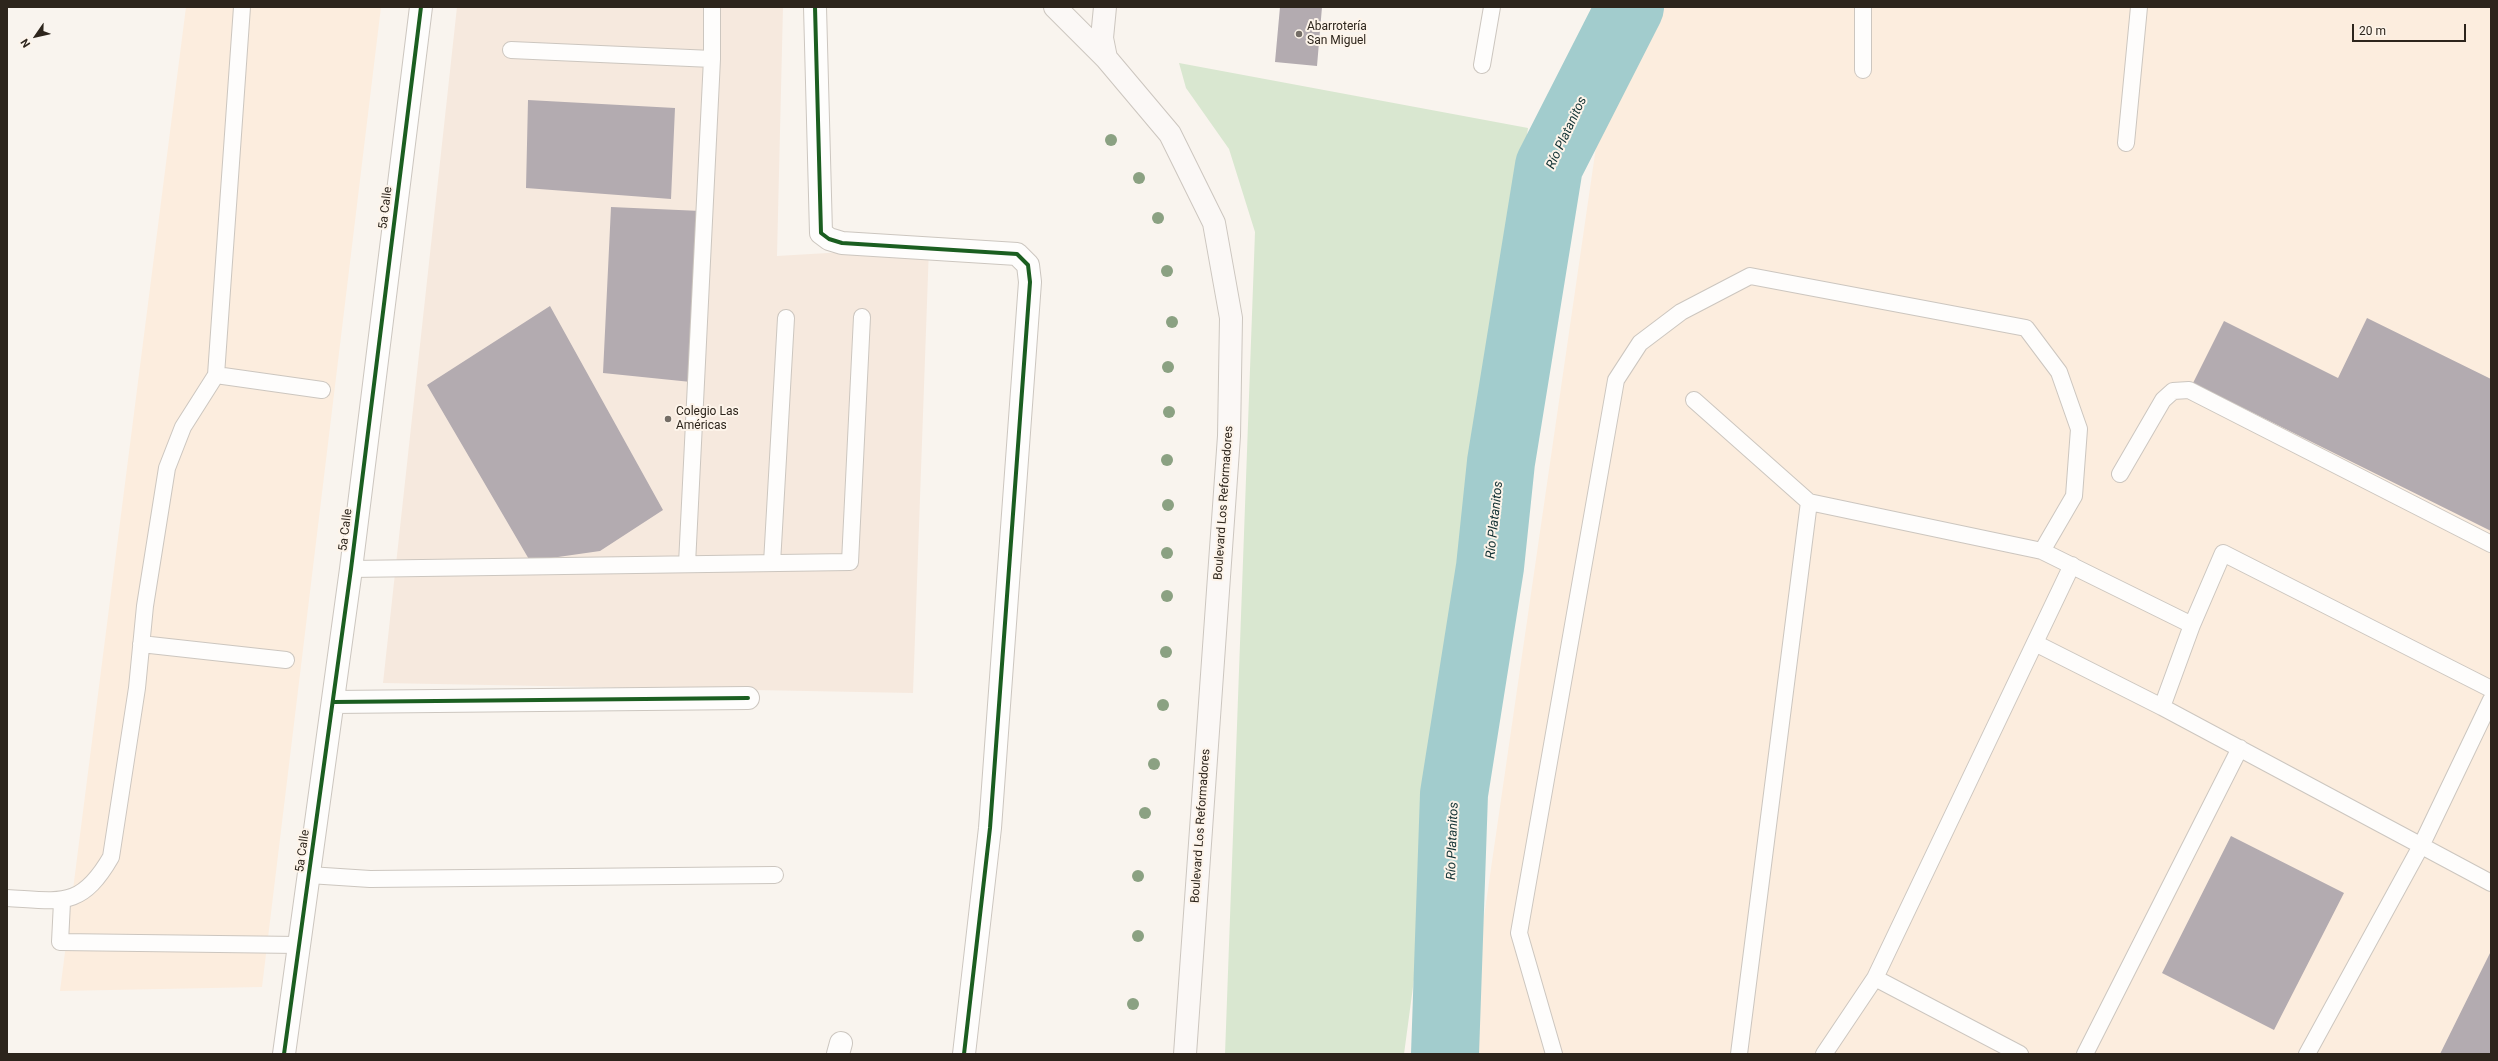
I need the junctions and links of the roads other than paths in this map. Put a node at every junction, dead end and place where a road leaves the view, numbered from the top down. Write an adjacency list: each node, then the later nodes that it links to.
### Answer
1 (242, 7): 18 (lane)
2 (422, 7): 28 (street, 5a Calle)
3 (712, 7): 12 (lane)
4 (815, 7): 48 (street)
5 (1055, 7): 11 (main road, Boulevard Los Reformadores)
6 (1105, 7): 11 (main road)
7 (1492, 7): 13 (lane)
8 (1863, 7): 14 (lane)
9 (2139, 7): 15 (lane)
10 (510, 50): 12 (lane)
11 (1106, 58): 49 (main road, Boulevard Los Reformadores)
12 (712, 59): 26 (lane)
13 (1482, 65)
14 (1863, 70)
15 (2126, 143)
16 (862, 317): 25 (lane)
17 (786, 318): 25 (lane)
18 (216, 375): 19 (lane); 31 (lane)
19 (322, 390)
20 (1694, 400): 22 (lane)
21 (2120, 474): 23 (lane)
22 (1809, 502): 24 (lane); 51 (lane)
23 (2491, 544)
24 (2042, 550): 27 (lane); 50 (lane)
25 (772, 563): 26 (lane)
26 (687, 564): 28 (lane)
27 (2072, 565): 29 (lane); 30 (lane)
28 (352, 569): 36 (street, 5a Calle)
29 (2192, 625): 33 (lane); 37 (lane)
30 (2034, 643): 37 (lane); 46 (lane)
31 (141, 644): 32 (lane); 44 (lane)
32 (286, 660)
33 (2491, 689)
34 (748, 698): 36 (street)
35 (2491, 700): 39 (lane)
36 (333, 702): 40 (street, 5a Calle)
37 (2162, 707): 38 (lane)
38 (2240, 748): 39 (lane); 54 (lane)
39 (2422, 844): 42 (lane); 55 (lane)
40 (309, 875): 41 (lane); 45 (street, 5a Calle)
41 (775, 875)
42 (2491, 883)
43 (7, 898): 44 (lane)
44 (62, 902): 45 (lane)
45 (298, 945): 47 (street, 5a Calle)
46 (1875, 978): 52 (lane); 53 (lane)
47 (284, 1054)
48 (964, 1054)
49 (1185, 1054)
50 (1554, 1054)
51 (1739, 1054)
52 (1824, 1054)
53 (2020, 1054)
54 (2085, 1054)
55 (2307, 1054)

